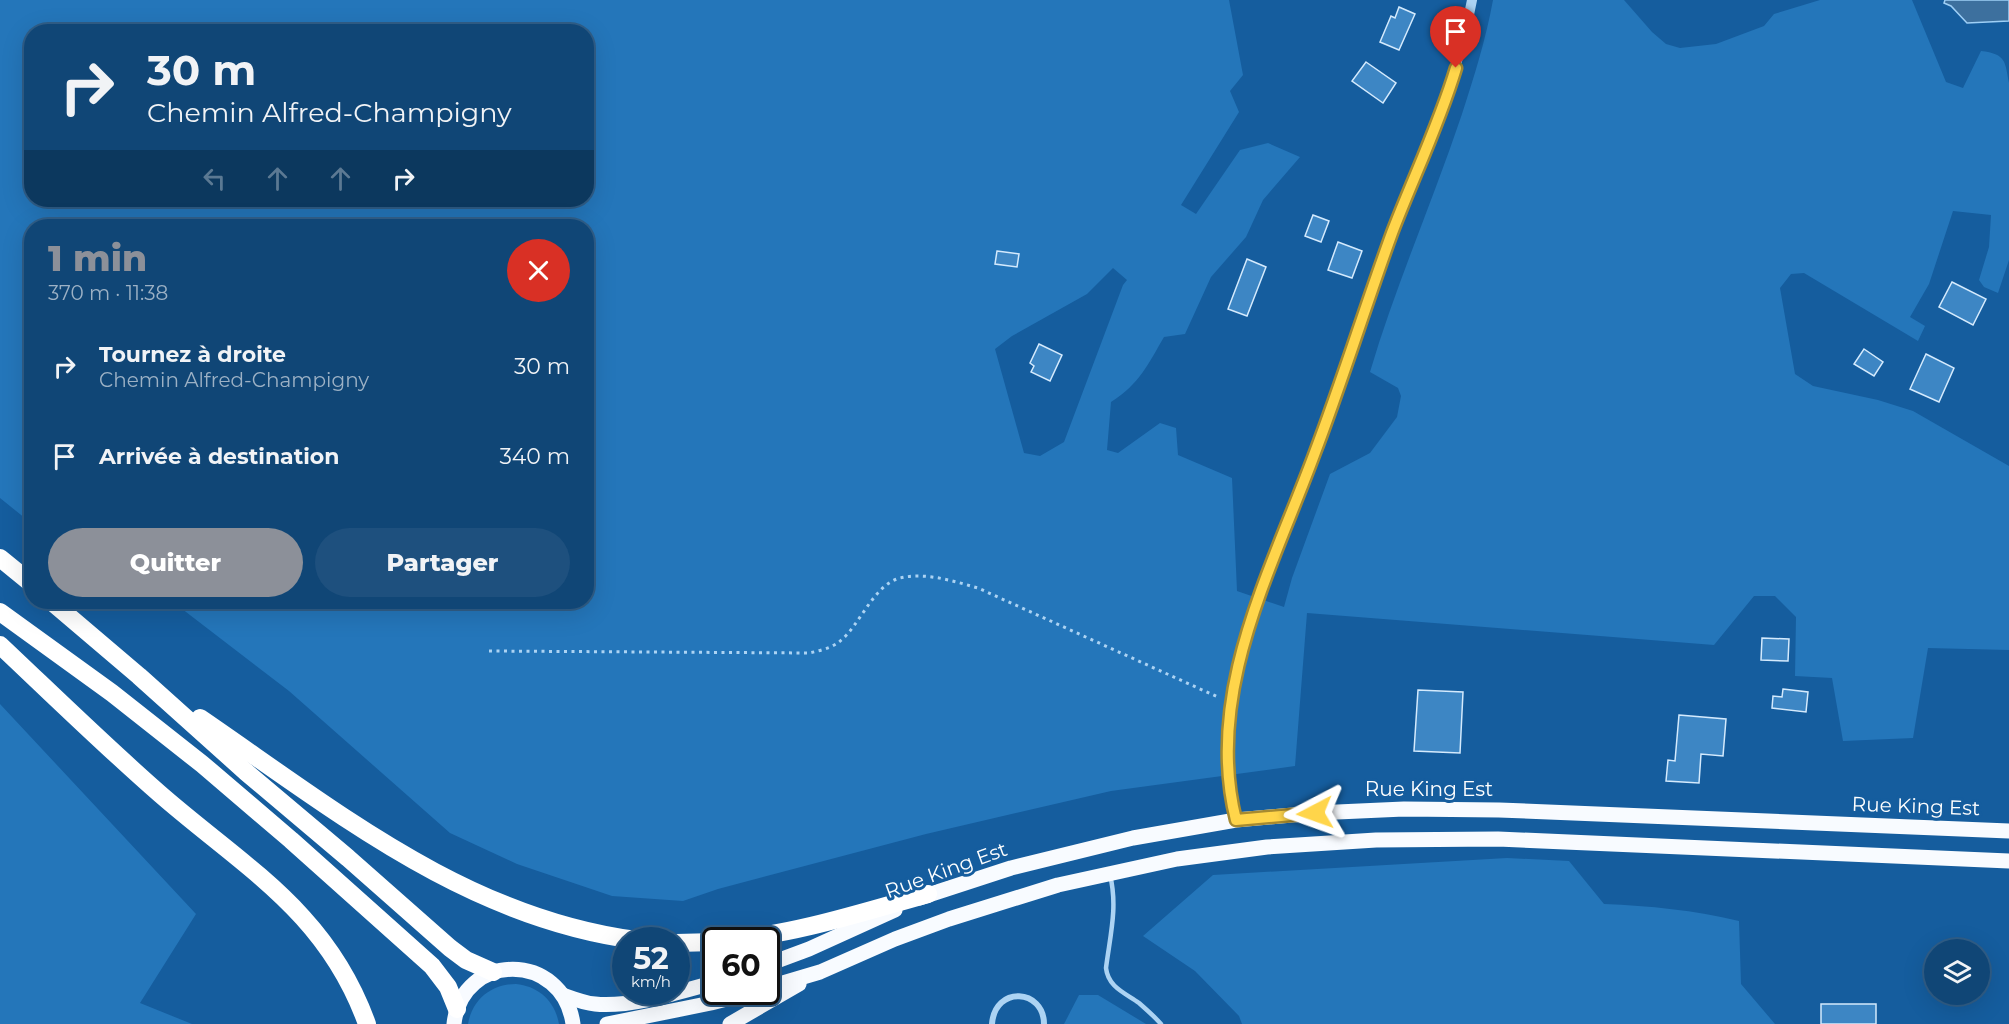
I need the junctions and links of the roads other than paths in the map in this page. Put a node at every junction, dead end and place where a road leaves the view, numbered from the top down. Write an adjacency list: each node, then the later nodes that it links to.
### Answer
1 (1472, 0): 8 (street)
2 (0, 558): 3 (highway)
3 (24, 578)
4 (60, 609): 7 (highway)
5 (0, 612): 22 (highway)
6 (0, 645): 23 (highway)
7 (139, 676): 14 (highway); 16 (highway)
8 (1236, 820): 9 (main road, Rue King Est); 12 (main road, Rue King Est)
9 (2009, 831)
10 (2009, 861): 11 (main road)
11 (1109, 872): 17 (main road); 29 (lane)
12 (928, 894): 13 (highway); 15 (main road, Rue King Est)
13 (780, 932)
14 (612, 936)
15 (780, 959)
16 (493, 972): 20 (main road); 22 (main road)
17 (820, 972): 18 (main road); 26 (main road)
18 (780, 984)
19 (702, 985): 20 (main road)
20 (563, 995): 24 (main road)
21 (702, 1005): 25 (main road)
22 (455, 1016)
23 (367, 1024)
24 (573, 1024)
25 (607, 1024)
26 (730, 1024)
27 (992, 1024): 28 (street)
28 (1044, 1024)
29 (1161, 1024)

